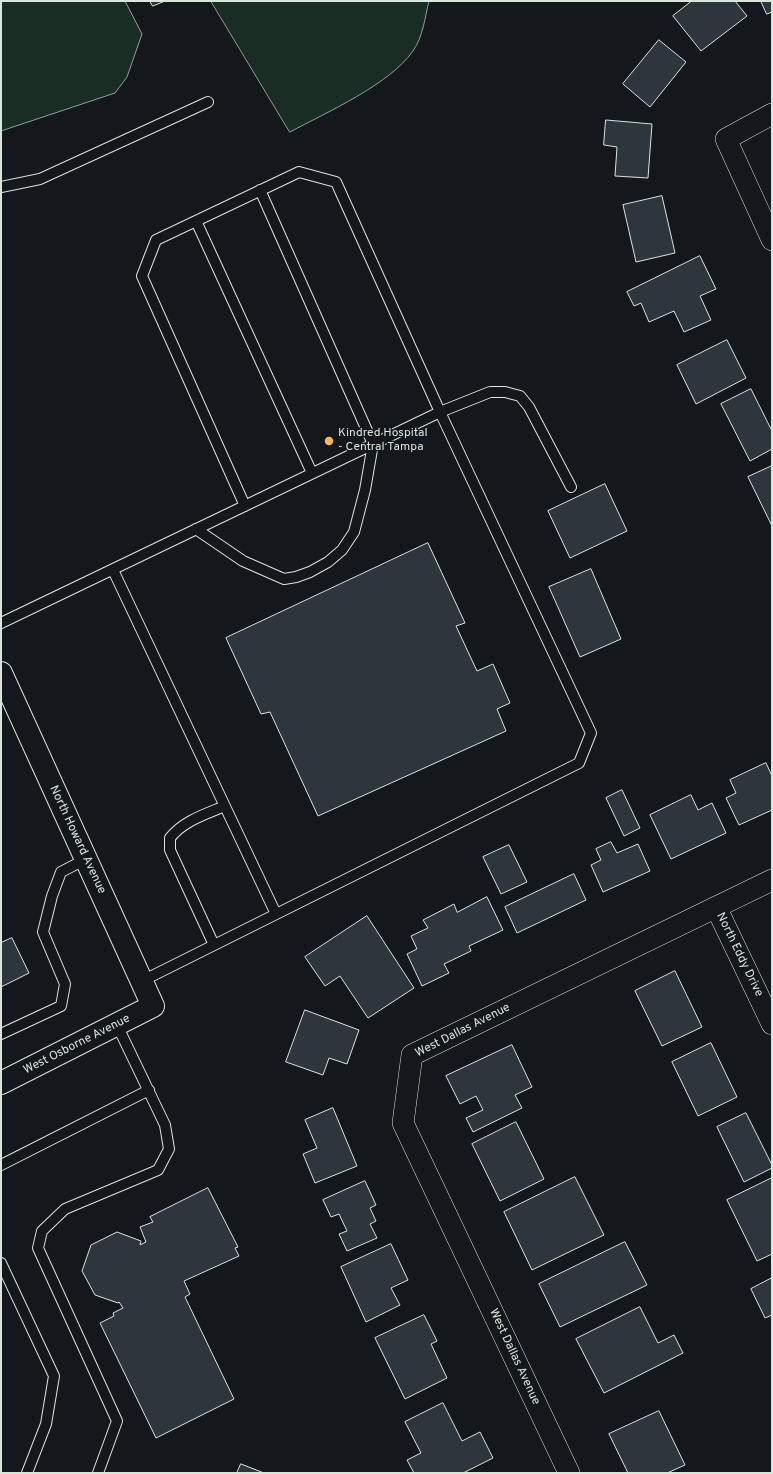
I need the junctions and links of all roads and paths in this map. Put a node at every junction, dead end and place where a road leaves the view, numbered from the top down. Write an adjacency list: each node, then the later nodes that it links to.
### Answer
1 (208, 102): 3 (lane)
2 (772, 114): 6 (street)
3 (1, 187)
4 (260, 190): 5 (lane); 7 (lane); 8 (lane)
5 (196, 221): 9 (lane); 11 (lane)
6 (772, 240)
7 (440, 412): 8 (lane); 10 (lane); 20 (lane)
8 (373, 444): 9 (lane); 12 (lane)
9 (312, 473): 11 (lane)
10 (571, 487)
11 (245, 506): 12 (lane)
12 (196, 529): 13 (lane)
13 (112, 570): 14 (lane); 16 (lane)
14 (1, 623)
15 (2, 678): 17 (street, North Howard Avenue)
16 (225, 806): 20 (lane); 21 (lane)
17 (86, 859): 22 (street, North Howard Avenue); 26 (lane)
18 (772, 880): 19 (street, West Dallas Avenue)
19 (716, 907): 24 (street, North Eddy Drive); 33 (street, West Dallas Avenue)
20 (276, 914): 21 (lane)
21 (214, 945): 22 (lane)
22 (142, 981): 23 (street, North Howard Avenue)
23 (153, 1006): 25 (street, West Osborne Avenue)
24 (772, 1024)
25 (117, 1025): 27 (street, West Osborne Avenue); 28 (lane)
26 (1, 1034)
27 (1, 1083)
28 (149, 1090): 29 (lane); 32 (lane)
29 (1, 1165)
30 (1, 1263): 31 (lane)
31 (27, 1473)
32 (98, 1473)
33 (569, 1473)

